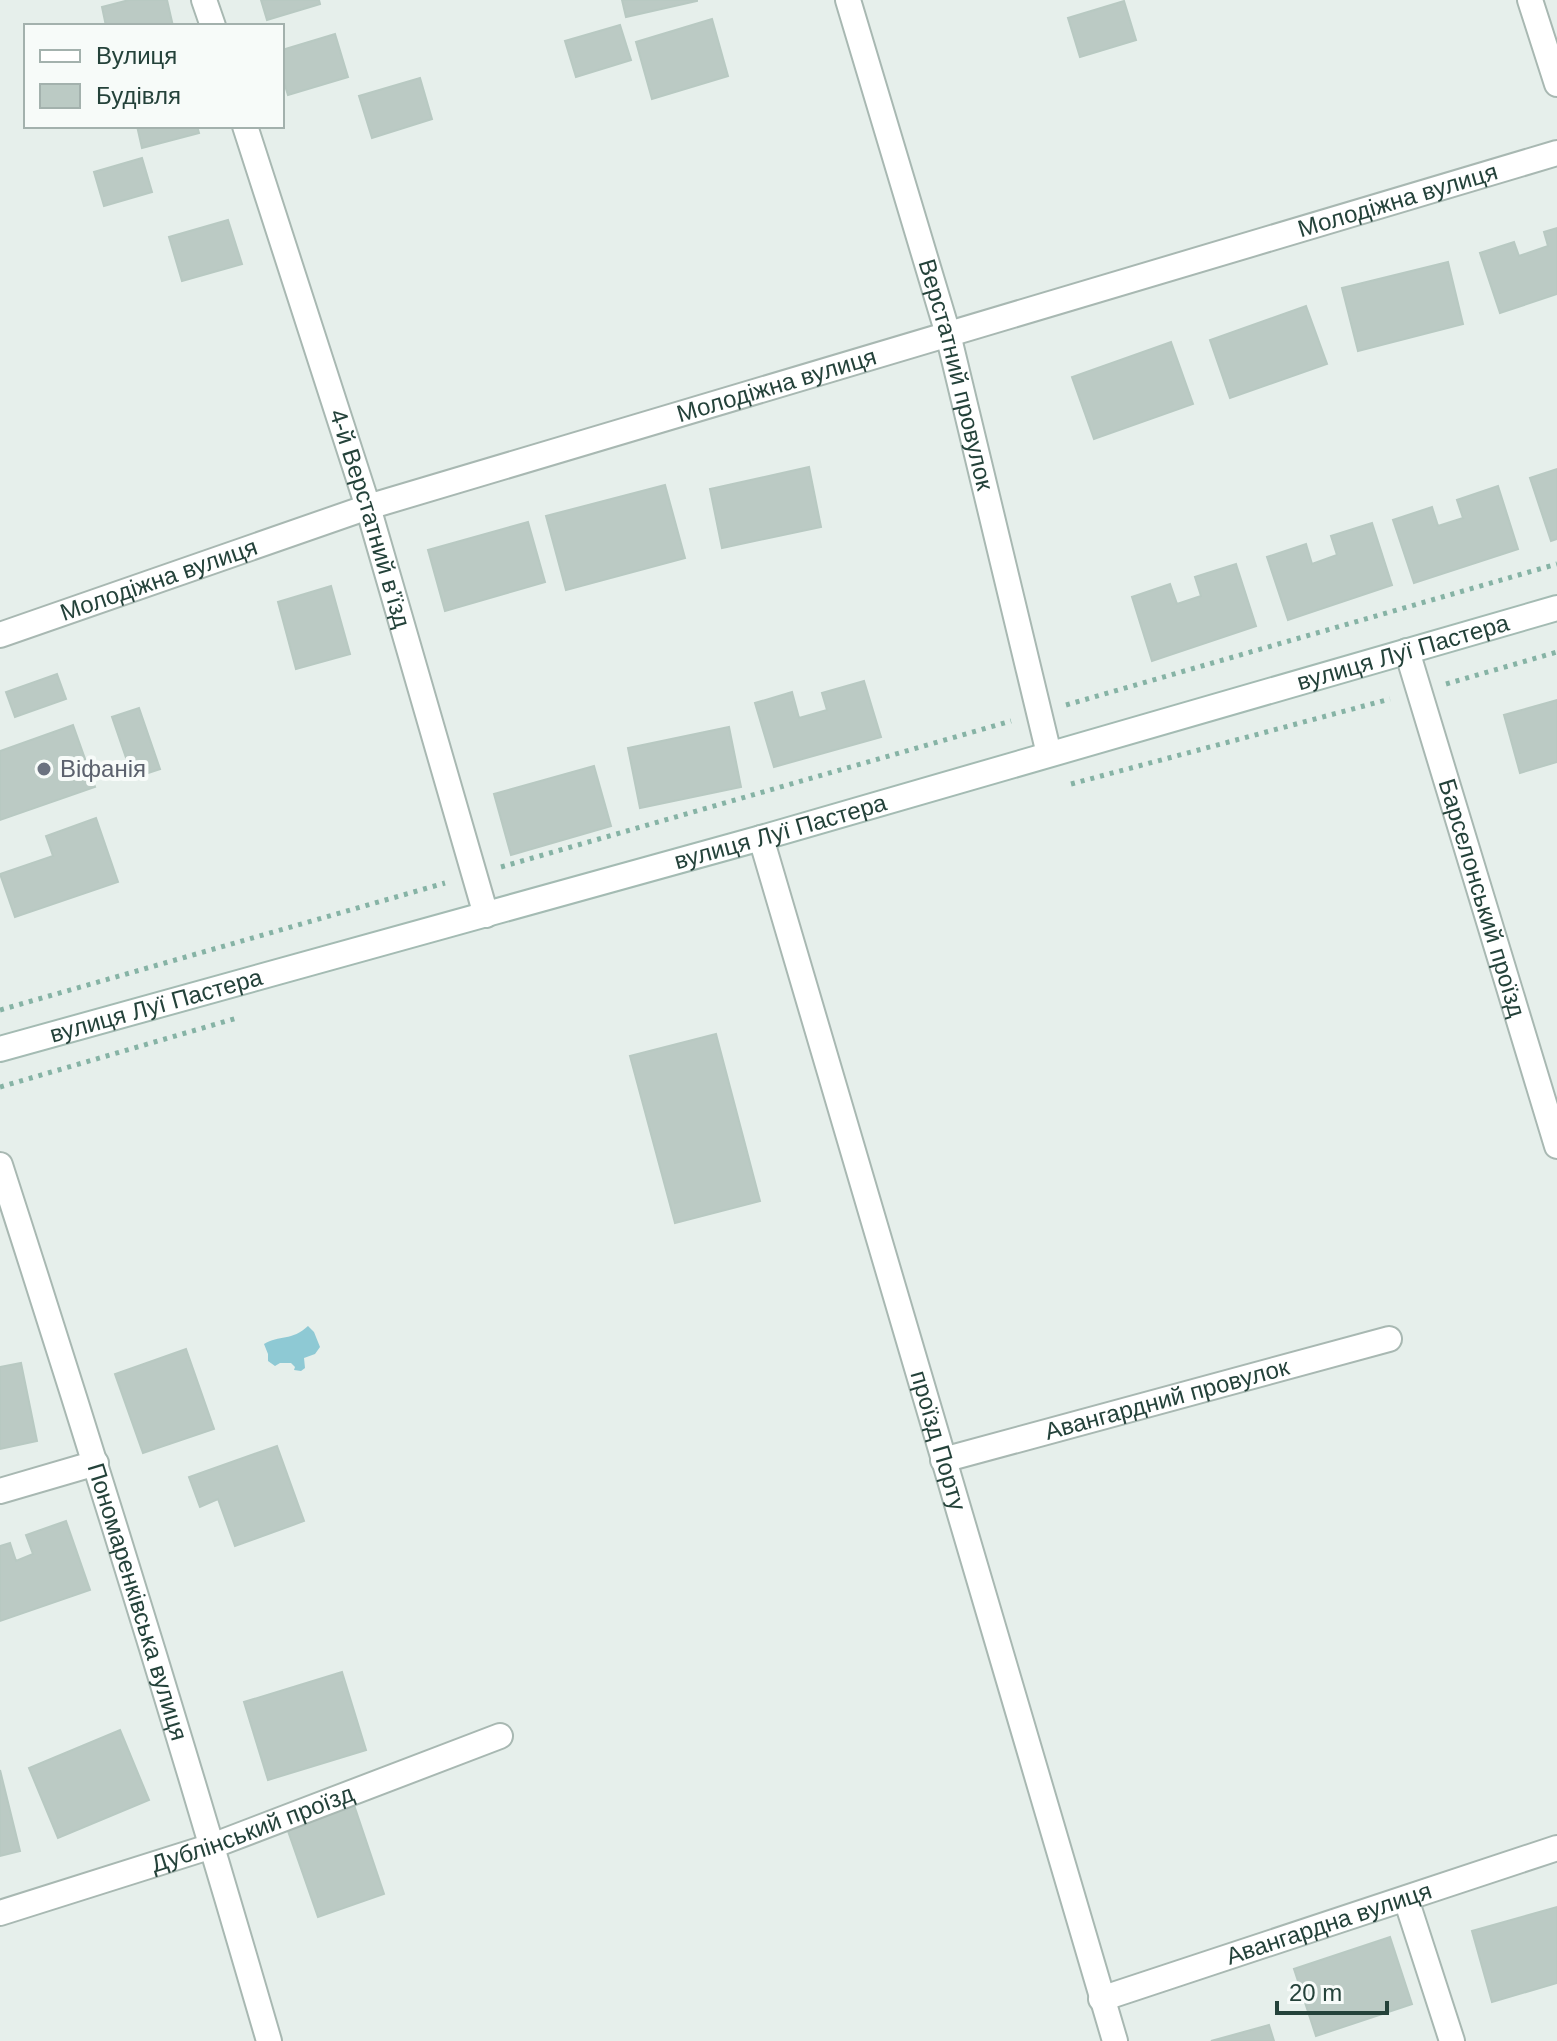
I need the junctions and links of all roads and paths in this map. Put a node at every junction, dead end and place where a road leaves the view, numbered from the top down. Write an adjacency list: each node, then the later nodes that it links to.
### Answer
1 (204, 0): 4 (street)
2 (848, 0): 8 (street, Верстатний провулок)
3 (1530, 0): 5 (street)
4 (212, 24)
5 (1557, 84)
6 (246, 128): 9 (street, 4-й Верстатний в’їзд)
7 (1557, 153): 8 (street, Молодіжна вулиця)
8 (948, 334): 9 (street, Молодіжна вулиця); 16 (street, Верстатний провулок)
9 (368, 507): 12 (street, Молодіжна вулиця); 18 (street, 4-й Верстатний в’їзд)
10 (1557, 564): 14 (path)
11 (1557, 608): 13 (street, вулиця Луї Пастера)
12 (0, 635)
13 (1407, 651): 16 (street, вулиця Луї Пастера); 22 (street, Барселонський проїзд)
14 (1054, 709)
15 (1023, 717): 18 (path)
16 (1049, 754): 17 (street, вулиця Луї Пастера)
17 (761, 838): 19 (street, вулиця Луї Пастера); 25 (street, проїзд Порту)
18 (475, 875): 19 (street, 4-й Верстатний в’їзд); 20 (path)
19 (486, 915): 21 (street, вулиця Луї Пастера)
20 (0, 1010)
21 (0, 1049)
22 (1557, 1146)
23 (0, 1165): 26 (street, Пономаренківська вулиця)
24 (1389, 1339): 25 (street, Авангардний провулок)
25 (943, 1460): 33 (street, проїзд Порту)
26 (96, 1463): 27 (street); 29 (street, Пономаренківська вулиця)
27 (0, 1491)
28 (500, 1736): 29 (street, Дублінський проїзд)
29 (212, 1846): 32 (street, Дублінський проїзд); 34 (street, Пономаренківська вулиця)
30 (1557, 1848): 31 (street, Авангардна вулиця)
31 (1406, 1899): 33 (street, Авангардна вулиця); 36 (street)
32 (0, 1913)
33 (1101, 1999): 35 (street, проїзд Порту)
34 (269, 2041)
35 (1115, 2041)
36 (1452, 2041)

